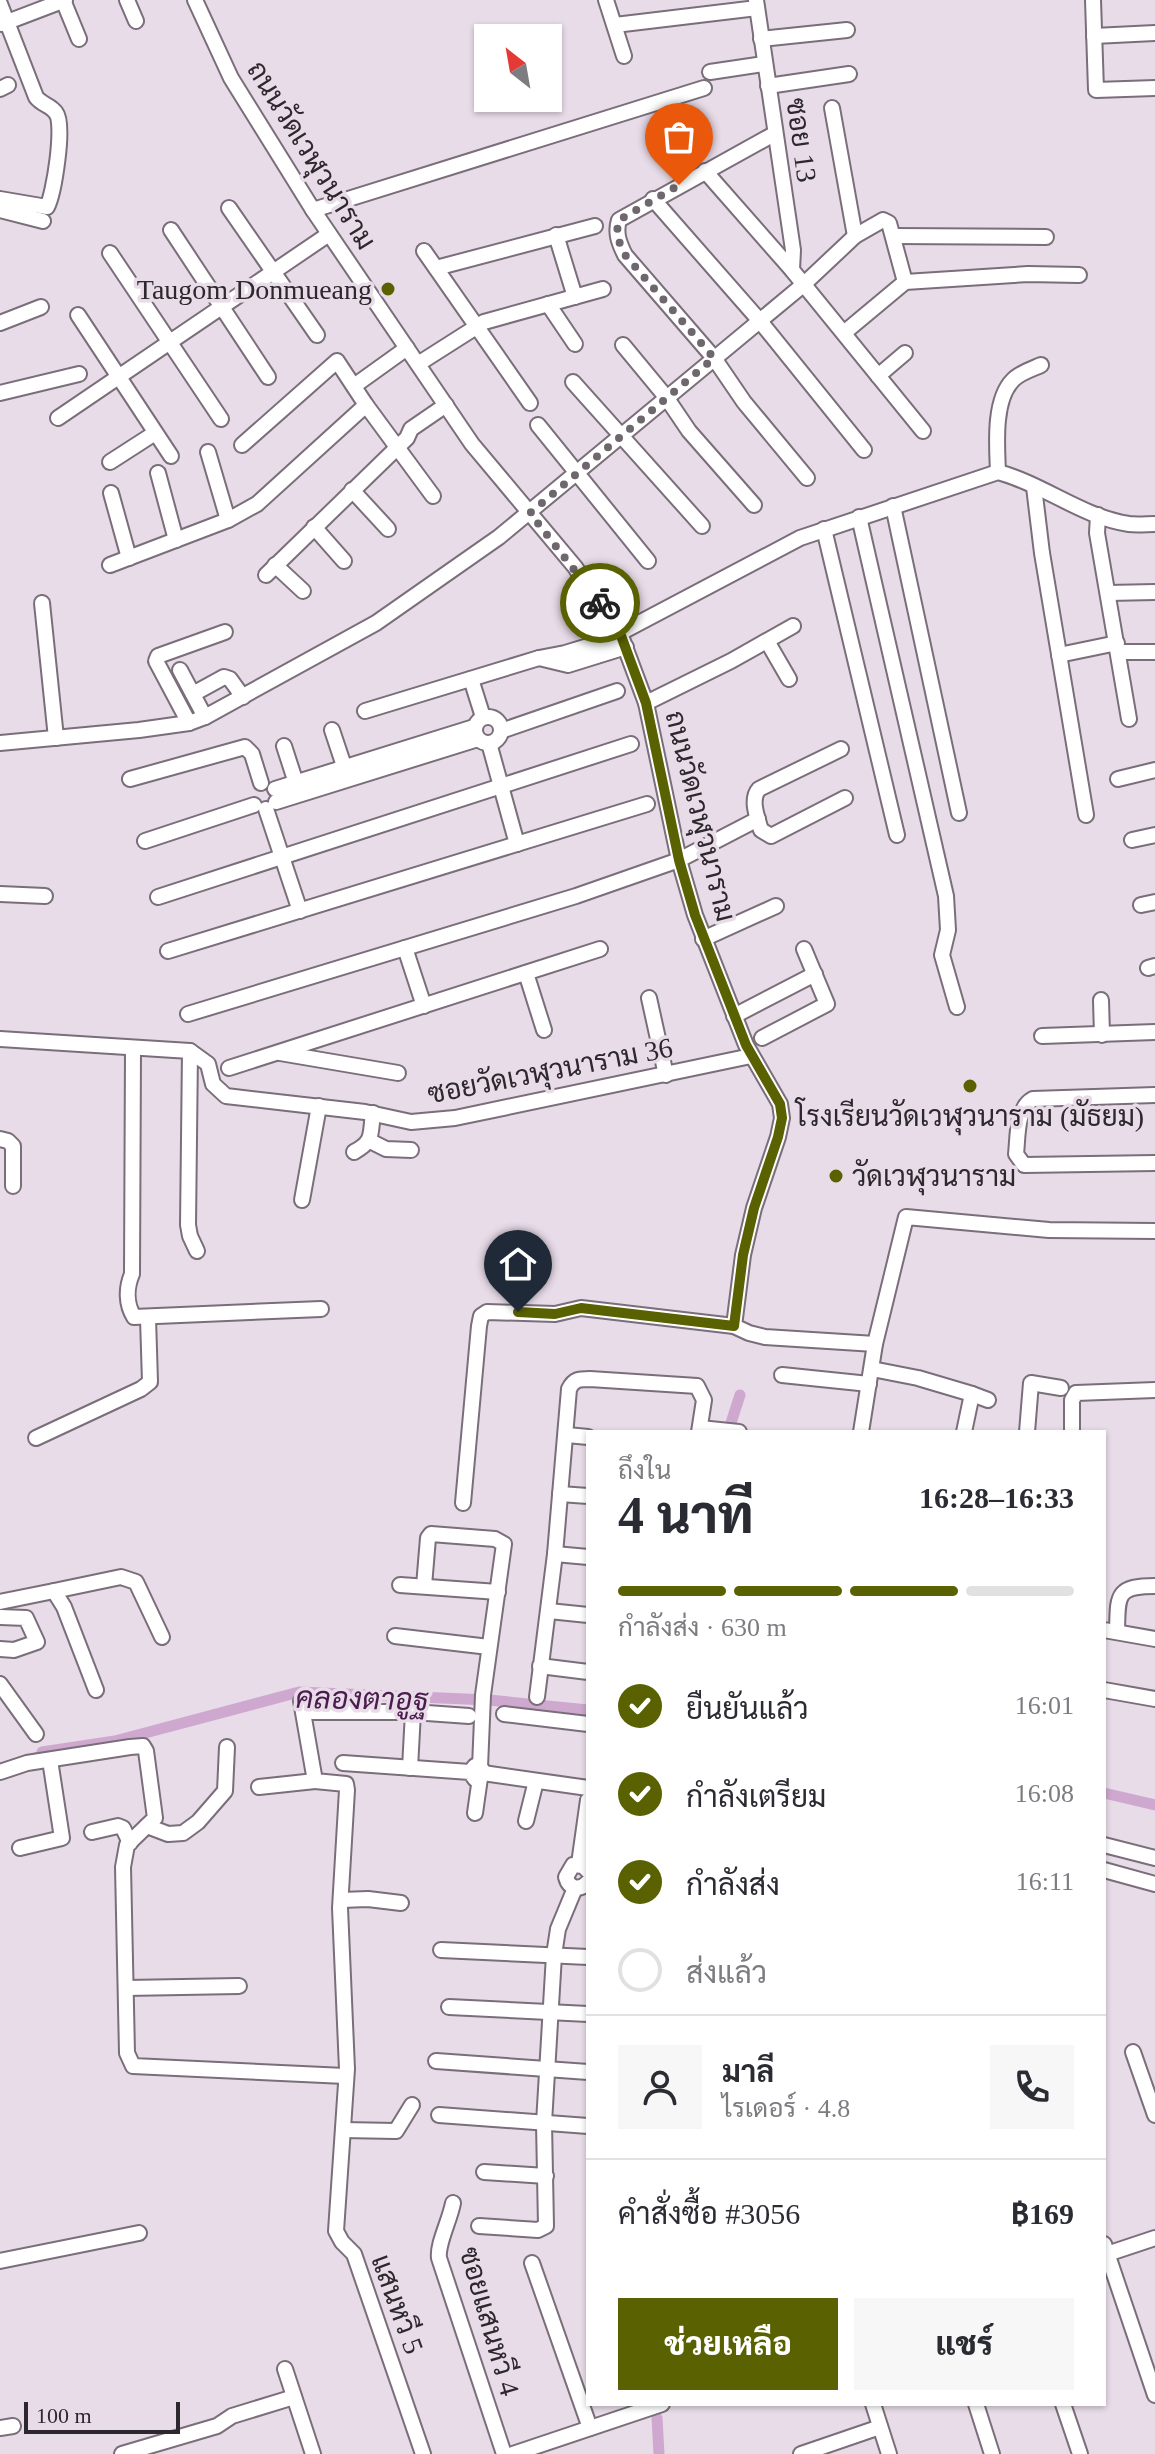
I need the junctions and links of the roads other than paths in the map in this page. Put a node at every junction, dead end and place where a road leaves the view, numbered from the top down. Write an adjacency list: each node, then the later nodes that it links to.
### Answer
1 (64, 0): 10 (street); 15 (street)
2 (127, 0): 9 (street)
3 (195, 0): 31 (street, ถนนวัดเวฬุวนาราม)
4 (606, 0): 11 (street)
5 (1093, 0): 14 (street)
6 (0, 4): 10 (street)
7 (757, 4): 8 (street); 16 (street, ซอย 13)
8 (696, 8): 11 (street)
9 (136, 21)
10 (4, 24): 27 (street)
11 (615, 25): 17 (street)
12 (847, 30): 16 (street)
13 (1155, 33): 14 (street)
14 (1094, 36): 23 (street)
15 (79, 39)
16 (761, 39): 18 (street, ซอย 13)
17 (624, 56)
18 (764, 64): 19 (street); 21 (street, ซอย 13)
19 (710, 72)
20 (849, 74): 21 (street)
21 (768, 86): 25 (street, ซอย 13)
22 (704, 88): 31 (street)
23 (1155, 88)
24 (832, 108): 38 (street)
25 (774, 134): 26 (street); 43 (street, ซอย 13)
26 (705, 171): 28 (street); 43 (street)
27 (0, 199)
28 (653, 199): 54 (street); 64 (street)
29 (229, 208): 44 (street)
30 (0, 210): 32 (street)
31 (313, 210): 36 (street, ถนนวัดเวฬุวนาราม)
32 (43, 221)
33 (595, 226): 37 (street)
34 (171, 230): 52 (street)
35 (892, 230): 38 (street); 39 (street); 46 (street)
36 (329, 234): 44 (street); 62 (street, ถนนวัดเวฬุวนาราม)
37 (556, 235): 42 (street); 49 (street)
38 (855, 236): 47 (street)
39 (1046, 237)
40 (424, 251): 42 (street)
41 (110, 253): 59 (street)
42 (436, 268): 56 (street)
43 (792, 270): 47 (street)
44 (273, 272): 52 (street); 58 (street)
45 (1079, 275): 46 (street)
46 (905, 282): 57 (street)
47 (803, 285): 54 (street); 57 (street)
48 (603, 289): 49 (street)
49 (575, 297): 50 (street)
50 (548, 304): 56 (street); 60 (street)
51 (41, 307): 55 (street)
52 (221, 308): 59 (street); 70 (street)
53 (78, 315): 68 (street)
54 (759, 320): 64 (street); 88 (street)
55 (0, 323)
56 (475, 326): 65 (street); 75 (street)
57 (845, 332): 69 (street)
58 (317, 335)
59 (169, 341): 68 (street); 79 (street)
60 (575, 344)
61 (623, 345): 74 (street)
62 (407, 348): 65 (street, ถนนวัดเวฬุวนาราม); 72 (street)
63 (905, 353): 69 (street)
64 (714, 358): 74 (street); 95 (street)
65 (418, 364): 77 (street, ถนนวัดเวฬุวนาราม)
66 (1041, 365): 92 (street)
67 (79, 374): 73 (street)
68 (117, 376): 78 (street); 83 (street)
69 (878, 376): 82 (street)
70 (268, 377)
71 (573, 382): 85 (street)
72 (354, 386): 76 (street); 86 (street)
73 (0, 392)
74 (666, 397): 85 (street); 100 (street)
75 (530, 403)
76 (366, 405): 84 (street); 105 (street)
77 (446, 405): 81 (street); 102 (street, ถนนวัดเวฬุวนาราม)
78 (58, 418)
79 (221, 419)
80 (538, 425): 94 (street)
81 (411, 429): 84 (street); 87 (street)
82 (923, 431)
83 (155, 433): 90 (street); 91 (street)
84 (387, 434): 87 (street)
85 (621, 435): 94 (street); 107 (street)
86 (242, 445)
87 (396, 447): 97 (street); 99 (street)
88 (864, 450)
89 (208, 452): 105 (street)
90 (171, 456)
91 (110, 462)
92 (998, 472): 96 (street); 101 (street)
93 (158, 473): 111 (street)
94 (578, 474): 102 (street); 114 (street)
95 (807, 478)
96 (1034, 487): 103 (street); 126 (street)
97 (352, 490): 108 (street); 109 (street)
98 (111, 493): 112 (street)
99 (433, 496)
100 (754, 505)
101 (893, 506): 104 (street); 155 (street)
102 (530, 513): 122 (street, ถนนวัดเวฬุวนาราม); 132 (street)
103 (1098, 515): 106 (street); 118 (street)
104 (859, 517): 110 (street); 180 (street)
105 (228, 520): 111 (street)
106 (1155, 524)
107 (702, 526)
108 (314, 527): 113 (street); 116 (street)
109 (388, 529)
110 (824, 529): 122 (street); 158 (street)
111 (176, 540): 112 (street)
112 (129, 558): 115 (street)
113 (344, 561)
114 (648, 561)
115 (110, 565)
116 (303, 591)
117 (1155, 592): 118 (street)
118 (1108, 593): 124 (street)
119 (42, 603): 141 (street)
120 (793, 626): 123 (street)
121 (225, 632): 137 (street)
122 (622, 639): 128 (street); 133 (street, ถนนวัดเวฬุวนาราม)
123 (767, 641): 129 (street); 133 (street)
124 (1118, 648): 125 (street); 126 (street); 136 (street)
125 (1155, 652)
126 (1059, 655): 156 (street)
127 (180, 670): 131 (street)
128 (471, 679): 134 (street); 139 (street)
129 (789, 679)
130 (617, 691): 140 (street)
131 (193, 694): 132 (street); 135 (street)
132 (243, 697): 135 (street)
133 (646, 703): 164 (street, ถนนวัดเวฬุวนาราม)
134 (365, 711)
135 (205, 717): 137 (street)
136 (1129, 719)
137 (189, 723): 141 (street)
138 (332, 730): 147 (street)
139 (481, 731): 140 (street); 140 (street); 147 (street); 151 (street)
140 (501, 731)
141 (56, 738): 142 (street)
142 (0, 743)
143 (631, 744): 151 (street)
144 (284, 746): 150 (street)
145 (841, 749): 157 (street)
146 (1155, 770): 149 (street)
147 (347, 773): 150 (street); 152 (street)
148 (130, 779): 152 (street)
149 (1118, 779)
150 (296, 783): 152 (street)
151 (500, 786): 162 (street); 163 (street)
152 (267, 798): 161 (street); 163 (street)
153 (845, 798): 157 (street)
154 (647, 804): 162 (street)
155 (959, 813)
156 (1086, 815)
157 (758, 819): 164 (street)
158 (897, 835)
159 (1155, 835): 160 (street)
160 (1132, 840)
161 (145, 841)
162 (517, 844): 169 (street)
163 (282, 857): 167 (street); 169 (street)
164 (679, 860): 170 (street, ถนนวัดเวฬุวนาราม); 171 (street)
165 (0, 894): 166 (street)
166 (45, 896)
167 (158, 897)
168 (776, 906): 170 (street)
169 (300, 911): 174 (street)
170 (703, 939): 182 (street, ถนนวัดเวฬุวนาราม)
171 (405, 948): 179 (street); 181 (street)
172 (600, 949): 175 (street)
173 (804, 949): 176 (street)
174 (168, 951)
175 (526, 973): 179 (street); 183 (street)
176 (815, 974): 182 (street); 187 (street)
177 (649, 998): 195 (street)
178 (1101, 1000): 185 (street)
179 (424, 1006): 191 (street)
180 (957, 1007)
181 (188, 1014)
182 (734, 1016): 192 (street, ถนนวัดเวฬุวนาราม)
183 (544, 1030)
184 (1155, 1032): 185 (street)
185 (1102, 1035): 186 (street)
186 (1042, 1036)
187 (762, 1038)
188 (0, 1039): 189 (street)
189 (133, 1049): 190 (street); 209 (street)
190 (190, 1051): 197 (street, ซอยวัดเวฬุวนาราม 36); 207 (street)
191 (278, 1053): 193 (street); 194 (street)
192 (751, 1056): 195 (street, ซอยวัดเวฬุวนาราม 36); 210 (street, ถนนวัดเวฬุวนาราม)
193 (229, 1068)
194 (398, 1073)
195 (666, 1075): 198 (street, ซอยวัดเวฬุวนาราม 36)
196 (1155, 1095): 203 (street)
197 (319, 1106): 198 (street, ซอยวัดเวฬุวนาราม 36); 205 (street)
198 (373, 1113): 200 (street)
199 (0, 1139): 204 (street)
200 (370, 1141): 201 (street); 202 (street)
201 (411, 1150)
202 (354, 1152)
203 (1155, 1163)
204 (13, 1186)
205 (302, 1200)
206 (1155, 1231): 211 (street)
207 (197, 1251)
208 (321, 1309): 209 (street)
209 (148, 1318): 225 (street)
210 (734, 1326): 211 (street); 228 (street)
211 (875, 1344): 213 (street)
212 (782, 1375): 213 (street)
213 (871, 1376): 216 (street); 219 (street)
214 (1061, 1388): 221 (street)
215 (1155, 1390): 222 (street)
216 (972, 1394): 217 (street); 220 (street)
217 (988, 1400)
218 (699, 1430): 223 (street)
219 (861, 1430)
220 (964, 1430)
221 (1027, 1430)
222 (1072, 1430)
223 (567, 1435): 224 (street); 226 (street)
224 (586, 1437)
225 (36, 1438)
226 (560, 1494): 227 (street); 229 (street)
227 (586, 1496)
228 (463, 1503)
229 (555, 1554): 230 (street); 237 (street)
230 (586, 1557)
231 (400, 1585): 232 (street)
232 (424, 1586): 235 (street); 235 (street)
233 (1155, 1586): 240 (street)
234 (54, 1591): 236 (street); 242 (street); 249 (street)
235 (498, 1592): 244 (street)
236 (0, 1602)
237 (549, 1611): 238 (street); 246 (street)
238 (586, 1615)
239 (0, 1617): 245 (street)
240 (1110, 1631): 243 (street)
241 (395, 1636): 244 (street)
242 (162, 1637)
243 (1155, 1639)
244 (489, 1647): 256 (street)
245 (0, 1649)
246 (540, 1666): 247 (street); 251 (street)
247 (586, 1672)
248 (0, 1684): 259 (street)
249 (96, 1690)
250 (1106, 1690): 252 (street)
251 (537, 1697)
252 (1155, 1699)
253 (301, 1701): 266 (street)
254 (312, 1712): 255 (street)
255 (413, 1712): 256 (street); 263 (street)
256 (475, 1714): 265 (street)
257 (504, 1714): 258 (street)
258 (586, 1724)
259 (36, 1734)
260 (227, 1747): 272 (street)
261 (50, 1760): 264 (street); 272 (street); 277 (street)
262 (343, 1763): 263 (street)
263 (410, 1768): 265 (street)
264 (0, 1772)
265 (478, 1773): 267 (street); 270 (street)
266 (315, 1781): 268 (street); 283 (street, แสนหวี 5)
267 (536, 1781): 269 (street); 271 (street)
268 (259, 1787)
269 (586, 1788)
270 (475, 1813)
271 (526, 1821)
272 (147, 1826): 275 (street)
273 (586, 1827): 279 (street)
274 (92, 1832): 275 (street)
275 (130, 1843): 289 (street)
276 (1106, 1846): 278 (street)
277 (20, 1848)
278 (1155, 1858)
279 (583, 1868): 282 (street)
280 (1106, 1871): 281 (street)
281 (1155, 1884)
282 (581, 1885): 286 (street)
283 (341, 1900): 284 (street); 297 (street, แสนหวี 5)
284 (401, 1903)
285 (441, 1950): 286 (street)
286 (554, 1955): 287 (street); 291 (street)
287 (586, 1957)
288 (239, 1986): 289 (street)
289 (126, 1988): 297 (street)
290 (449, 2007): 291 (street)
291 (552, 2013): 292 (street); 295 (street)
292 (586, 2014)
293 (1133, 2052): 300 (street)
294 (436, 2061): 295 (street)
295 (549, 2069): 296 (street); 301 (street)
296 (586, 2072)
297 (345, 2076): 303 (street, แสนหวี 5)
298 (412, 2105): 303 (street)
299 (439, 2115): 301 (street)
300 (1155, 2115)
301 (544, 2123): 302 (street); 305 (street)
302 (586, 2126)
303 (343, 2130): 325 (street, แสนหวี 5)
304 (484, 2172): 305 (street)
305 (546, 2176): 307 (street)
306 (453, 2203): 326 (street, ซอยแสนหวี 4)
307 (479, 2226)
308 (139, 2233): 312 (street)
309 (1155, 2238): 310 (street)
310 (1106, 2251)
311 (1106, 2254): 315 (street)
312 (0, 2261)
313 (532, 2263): 322 (street)
314 (285, 2369): 316 (street)
315 (1155, 2395)
316 (294, 2397): 323 (street); 324 (street)
317 (656, 2406): 322 (street)
318 (874, 2406): 321 (street)
319 (977, 2406): 330 (street)
320 (1064, 2406): 331 (street)
321 (880, 2427): 328 (street); 329 (street)
322 (590, 2428): 327 (street)
323 (122, 2454)
324 (313, 2454)
325 (423, 2454)
326 (504, 2454)
327 (513, 2454)
328 (801, 2454)
329 (889, 2454)
330 (992, 2454)
331 (1080, 2454)

